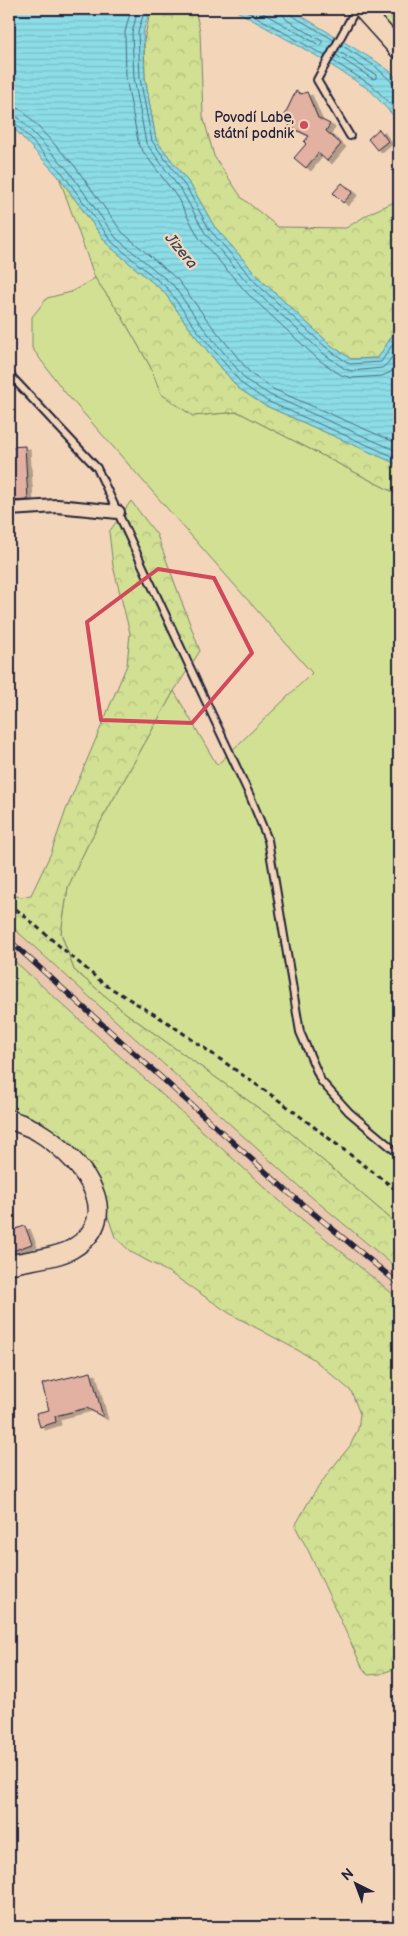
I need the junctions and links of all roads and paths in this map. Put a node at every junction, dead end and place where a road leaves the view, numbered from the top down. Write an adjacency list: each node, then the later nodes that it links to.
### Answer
1 (356, 9): 4 (lane)
2 (362, 9): 3 (main road)
3 (399, 50)
4 (350, 136)
5 (9, 374): 7 (lane)
6 (9, 509): 7 (street)
7 (118, 512): 10 (lane)
8 (9, 903): 11 (path)
9 (9, 1119): 12 (main road)
10 (399, 1154)
11 (399, 1192)
12 (9, 1264)

